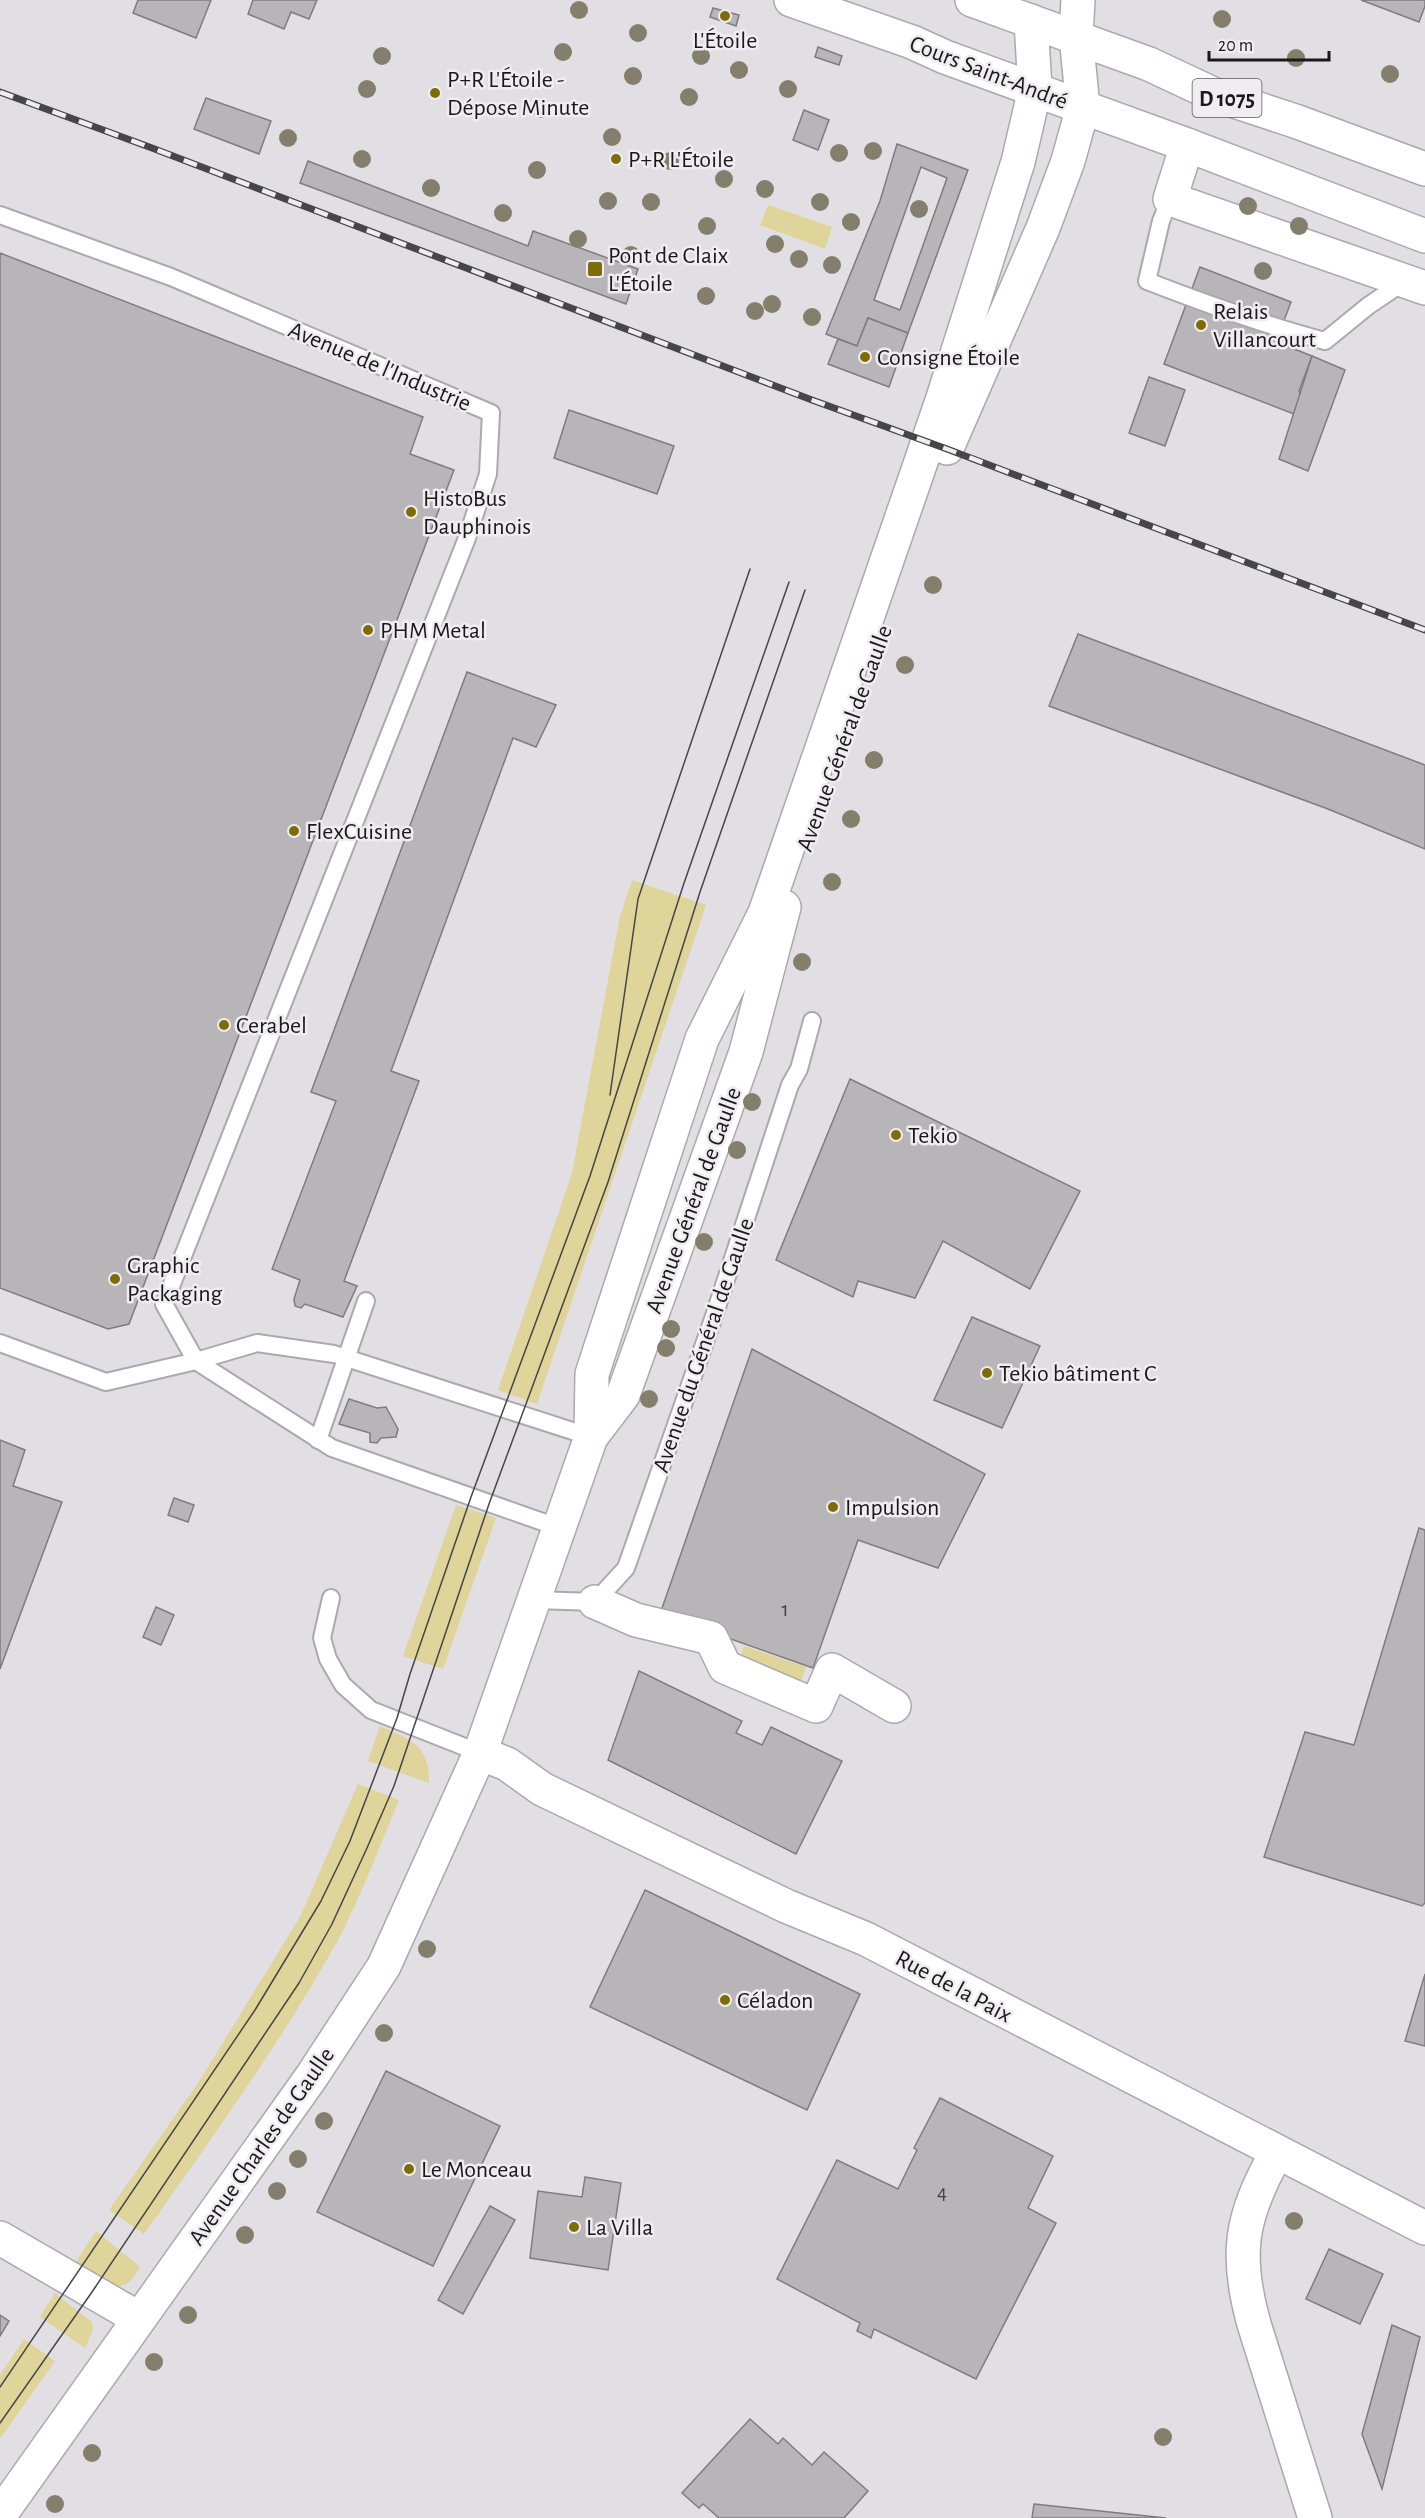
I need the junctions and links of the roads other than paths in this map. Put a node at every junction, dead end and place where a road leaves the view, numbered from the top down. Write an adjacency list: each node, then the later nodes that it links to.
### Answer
1 (790, 0): 6 (main road, Cours Saint-André / D 1075)
2 (972, 0): 4 (main road, D 1075)
3 (1078, 0): 5 (main road, Avenue Général de Gaulle)
4 (1032, 10): 5 (main road, D 1075); 6 (main road, Avenue Général de Gaulle)
5 (1076, 36): 7 (main road, Avenue Général de Gaulle); 9 (main road, D 1075)
6 (1035, 89): 7 (main road, Cours Saint-André / D 1075); 14 (main road, Avenue Général de Gaulle)
7 (1083, 107): 8 (main road, Cours Saint-André / D 1075); 15 (main road, Avenue Général de Gaulle)
8 (1187, 146): 10 (main road); 12 (main road, Cours Saint-André / D 1075)
9 (1425, 169)
10 (1170, 199): 13 (main road); 13 (lane)
11 (0, 215): 20 (lane, Avenue de l'Industrie)
12 (1425, 236)
13 (1418, 279)
14 (730, 984): 15 (lane); 21 (main road, Avenue Général de Gaulle)
15 (760, 997): 21 (main road, Avenue Général de Gaulle)
16 (812, 1021): 26 (lane, Avenue du Général de Gaulle)
17 (366, 1301): 19 (lane)
18 (0, 1343): 20 (lane)
19 (346, 1357): 20 (lane); 21 (lane); 22 (lane)
20 (196, 1360): 22 (lane)
21 (591, 1437): 23 (main road, Avenue Général de Gaulle)
22 (318, 1440): 23 (lane)
23 (560, 1528): 25 (main road, Avenue Général de Gaulle)
24 (331, 1598): 28 (lane)
25 (535, 1600): 26 (lane); 28 (main road, Avenue Général de Gaulle)
26 (595, 1602): 27 (main road)
27 (894, 1706)
28 (480, 1753): 29 (main road, Rue de la Paix); 32 (main road, Avenue Charles de Gaulle)
29 (1277, 2152): 30 (main road, Rue de la Paix); 34 (main road)
30 (1425, 2228)
31 (0, 2238): 32 (main road)
32 (138, 2318): 33 (main road, Avenue Charles de Gaulle)
33 (0, 2515)
34 (1315, 2518)

